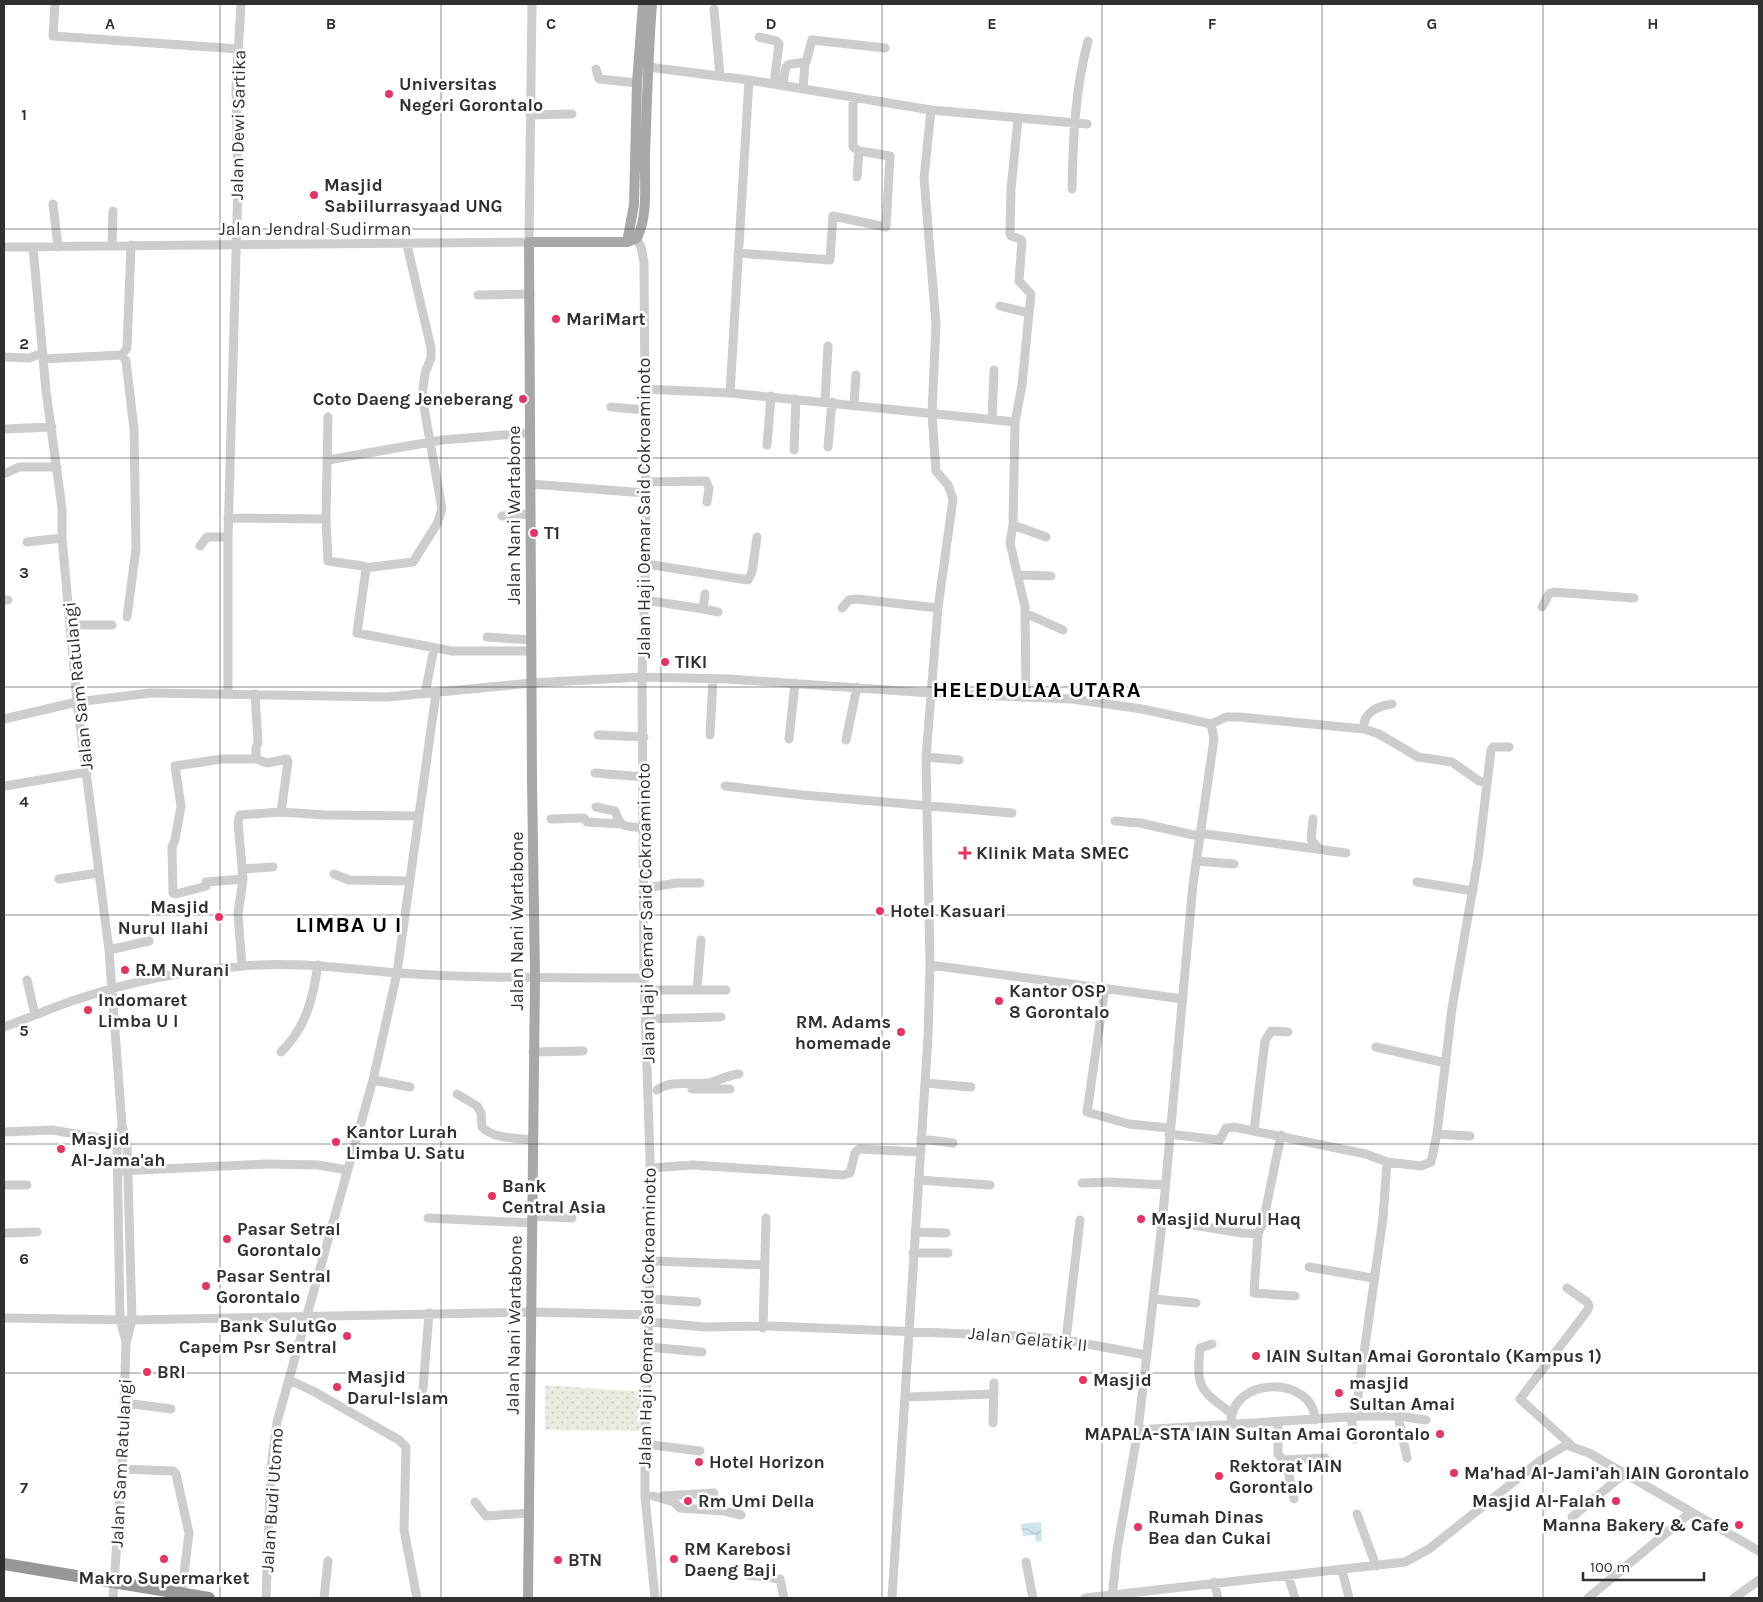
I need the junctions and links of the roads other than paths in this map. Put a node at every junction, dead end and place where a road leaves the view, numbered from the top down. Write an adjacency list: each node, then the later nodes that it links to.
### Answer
1 (55, 4): 10 (street)
2 (241, 4): 10 (street, Jalan Dewi Sartika)
3 (532, 4): 22 (street)
4 (643, 4): 11 (main road)
5 (652, 4): 11 (main road)
6 (714, 8): 14 (street)
7 (759, 37): 17 (street)
8 (1088, 41): 24 (street)
9 (885, 48): 12 (street)
10 (239, 49): 36 (street, Jalan Dewi Sartika)
11 (645, 61): 14 (street); 16 (main road); 31 (main road)
12 (805, 63): 17 (street); 18 (street)
13 (596, 69): 16 (street)
14 (720, 76): 15 (street)
15 (749, 80): 17 (street); 40 (street)
16 (637, 83): 31 (main road)
17 (778, 84): 18 (street)
18 (804, 89): 19 (street)
19 (853, 97): 20 (street); 26 (street)
20 (931, 110): 23 (street); 59 (street)
21 (572, 114): 22 (street)
22 (530, 115): 32 (street)
23 (1018, 119): 24 (street); 44 (street)
24 (1074, 123): 25 (street); 28 (street)
25 (1087, 124)
26 (859, 151): 27 (street); 40 (street)
27 (857, 177)
28 (1072, 189)
29 (53, 204): 39 (street)
30 (113, 212): 33 (street)
31 (632, 237): 32 (main road, Jalan Jendral Sudirman); 51 (street, Jalan Haji Oemar Said Cokroaminoto)
32 (529, 242): 35 (street, Jalan Jendral Sudirman); 41 (main road, Jalan Nani Wartabone)
33 (112, 245): 34 (street, Jalan Jendral Sudirman); 39 (street, Jalan Jendral Sudirman)
34 (131, 245): 36 (street, Jalan Jendral Sudirman); 46 (street)
35 (408, 245): 36 (street, Jalan Jendral Sudirman); 66 (street)
36 (234, 246): 79 (street, Jalan Dewi Sartika)
37 (4, 247): 38 (street, Jalan Jendral Sudirman)
38 (33, 247): 39 (street, Jalan Jendral Sudirman); 47 (street, Jalan Sam Ratulangi)
39 (58, 247)
40 (738, 253): 52 (street)
41 (530, 294): 42 (street); 65 (main road, Jalan Nani Wartabone)
42 (478, 295)
43 (1000, 306): 44 (street)
44 (1029, 313): 62 (street)
45 (828, 346): 55 (street)
46 (122, 355): 47 (street); 101 (street)
47 (43, 356): 48 (street); 63 (street, Jalan Sam Ratulangi)
48 (4, 357)
49 (994, 370): 61 (street)
50 (856, 375): 56 (street)
51 (644, 388): 52 (street); 58 (street, Jalan Haji Oemar Said Cokroaminoto)
52 (730, 392): 53 (street)
53 (771, 396): 54 (street); 67 (street)
54 (796, 399): 55 (street); 69 (street)
55 (829, 402): 56 (street); 68 (street)
56 (854, 405): 59 (street)
57 (611, 407): 58 (street)
58 (645, 410): 73 (street, Jalan Haji Oemar Said Cokroaminoto)
59 (932, 414): 61 (street); 97 (street)
60 (328, 418): 70 (street)
61 (992, 420): 62 (street)
62 (1015, 422): 81 (street)
63 (52, 427): 64 (street); 71 (street, Jalan Sam Ratulangi)
64 (4, 429)
65 (530, 433): 66 (street); 74 (main road, Jalan Nani Wartabone)
66 (429, 442): 70 (street); 89 (street)
67 (767, 445)
68 (828, 447)
69 (794, 450)
70 (328, 460): 80 (street)
71 (57, 467): 72 (street); 85 (street, Jalan Sam Ratulangi)
72 (4, 474)
73 (645, 482): 75 (street, Jalan Haji Oemar Said Cokroaminoto); 76 (street)
74 (531, 484): 75 (street); 77 (main road, Jalan Nani Wartabone)
75 (645, 493): 88 (street, Jalan Haji Oemar Said Cokroaminoto)
76 (707, 502)
77 (531, 514): 78 (street); 106 (main road, Jalan Nani Wartabone)
78 (502, 516)
79 (228, 518): 80 (street); 83 (street, Jalan Dewi Sartika)
80 (326, 519): 89 (street)
81 (1013, 525): 84 (street); 90 (street)
82 (757, 536): 88 (street)
83 (228, 537): 87 (street); 116 (street, Jalan Dewi Sartika)
84 (1046, 537)
85 (62, 538): 86 (street); 102 (street, Jalan Sam Ratulangi)
86 (28, 542)
87 (200, 546)
88 (646, 564): 94 (street, Jalan Haji Oemar Said Cokroaminoto)
89 (365, 568): 107 (street)
90 (1018, 575): 91 (street); 100 (street)
91 (1051, 576)
92 (705, 594): 98 (street)
93 (1634, 598): 95 (street)
94 (645, 600): 98 (street); 109 (street, Jalan Haji Oemar Said Cokroaminoto)
95 (1542, 607)
96 (842, 608): 97 (street)
97 (938, 608): 115 (street)
98 (702, 609): 99 (street)
99 (718, 612)
100 (1025, 613): 104 (street); 119 (street)
101 (127, 617)
102 (72, 625): 103 (street); 120 (street, Jalan Sam Ratulangi)
103 (112, 625)
104 (1063, 630)
105 (487, 637): 106 (street)
106 (531, 640): 108 (main road, Jalan Nani Wartabone)
107 (434, 648): 108 (street); 118 (street)
108 (531, 652): 111 (main road, Jalan Nani Wartabone)
109 (642, 677): 110 (street); 111 (street); 127 (street, Jalan Haji Oemar Said Cokroaminoto)
110 (713, 679): 112 (street); 126 (street)
111 (532, 683): 114 (street); 173 (main road, Jalan Nani Wartabone)
112 (795, 683): 113 (street); 128 (street)
113 (857, 687): 115 (street); 129 (street)
114 (436, 693): 118 (street); 144 (street, Jalan Budi Utomo)
115 (930, 693): 119 (street); 131 (street)
116 (228, 694): 117 (street); 120 (street)
117 (255, 694): 118 (street); 132 (street)
118 (424, 694)
119 (1026, 697): 123 (street)
120 (77, 702): 122 (street); 134 (street, Jalan Sam Ratulangi)
121 (1392, 704): 124 (street)
122 (4, 719)
123 (1211, 724): 124 (street); 150 (street)
124 (1364, 728): 137 (street)
125 (598, 735): 127 (street)
126 (710, 735)
127 (644, 737): 136 (street, Jalan Haji Oemar Said Cokroaminoto)
128 (789, 739)
129 (846, 740)
130 (1503, 747): 137 (street)
131 (926, 757): 133 (street); 140 (street)
132 (256, 759): 142 (street); 160 (street)
133 (959, 760)
134 (86, 772): 138 (street); 157 (street, Jalan Sam Ratulangi)
135 (595, 773): 136 (street)
136 (644, 777): 149 (street, Jalan Haji Oemar Said Cokroaminoto)
137 (1486, 783): 165 (street)
138 (5, 786)
139 (725, 786): 140 (street)
140 (926, 805): 143 (street); 170 (street)
141 (596, 807): 148 (street)
142 (280, 812): 144 (street); 156 (street)
143 (1012, 813)
144 (419, 816): 161 (street, Jalan Budi Utomo)
145 (551, 819): 148 (street)
146 (1313, 819): 151 (street)
147 (1115, 821): 150 (street)
148 (621, 824): 149 (street)
149 (644, 828): 164 (street, Jalan Haji Oemar Said Cokroaminoto)
150 (1199, 834): 151 (street); 153 (street)
151 (1318, 848): 152 (street)
152 (1346, 852)
153 (1196, 861): 154 (street); 181 (street)
154 (1234, 864)
155 (273, 867): 156 (street)
156 (242, 869): 160 (street)
157 (98, 873): 159 (street); 168 (street, Jalan Sam Ratulangi)
158 (334, 874): 161 (street)
159 (59, 879)
160 (243, 879): 171 (street)
161 (410, 881): 172 (street, Jalan Budi Utomo)
162 (1417, 882): 165 (street)
163 (700, 883): 164 (street)
164 (645, 888): 174 (street, Jalan Haji Oemar Said Cokroaminoto)
165 (1473, 891): 191 (street)
166 (701, 940): 179 (street)
167 (149, 941): 168 (street)
168 (109, 950): 177 (street, Jalan Sam Ratulangi)
169 (318, 965): 171 (street); 172 (street); 189 (street)
170 (930, 965): 176 (street); 194 (street)
171 (242, 966): 177 (street)
172 (397, 973): 173 (street); 193 (street, Jalan Budi Utomo)
173 (535, 977): 174 (street); 190 (main road, Jalan Nani Wartabone)
174 (644, 978): 178 (street, Jalan Haji Oemar Said Cokroaminoto)
175 (26, 980): 182 (street)
176 (1105, 988): 181 (street); 202 (street)
177 (113, 990): 182 (street); 200 (street, Jalan Sam Ratulangi)
178 (645, 990): 179 (street); 184 (street, Jalan Haji Oemar Said Cokroaminoto)
179 (697, 990): 180 (street)
180 (726, 990)
181 (1183, 999): 202 (street)
182 (35, 1015): 185 (street)
183 (721, 1017): 184 (street)
184 (646, 1019): 198 (street, Jalan Haji Oemar Said Cokroaminoto)
185 (4, 1026)
186 (1288, 1032): 201 (street)
187 (1376, 1047): 191 (street)
188 (584, 1051): 190 (street)
189 (281, 1052)
190 (533, 1052): 208 (main road, Jalan Nani Wartabone)
191 (1446, 1063): 204 (street)
192 (739, 1074): 198 (street)
193 (373, 1080): 195 (street); 216 (street, Jalan Budi Utomo)
194 (925, 1083): 196 (street); 207 (street)
195 (410, 1087)
196 (971, 1087)
197 (730, 1089): 198 (street)
198 (653, 1091): 214 (street, Jalan Haji Oemar Said Cokroaminoto)
199 (457, 1094): 208 (street)
200 (122, 1126): 209 (street, Jalan Sam Ratulangi); 210 (street, Jalan Sam Ratulangi)
201 (1254, 1130): 202 (street); 205 (street)
202 (1169, 1131): 222 (street)
203 (4, 1132): 209 (street)
204 (1437, 1134): 206 (street); 213 (street)
205 (1281, 1135): 213 (street); 234 (street)
206 (1470, 1136)
207 (921, 1139): 211 (street); 212 (street)
208 (533, 1140): 227 (main road, Jalan Nani Wartabone)
209 (117, 1142): 210 (street); 217 (street, Jalan Sam Ratulangi)
210 (127, 1143): 215 (street, Jalan Sam Ratulangi)
211 (953, 1143)
212 (921, 1152): 214 (street); 218 (street)
213 (1387, 1162): 240 (street)
214 (650, 1168): 237 (street, Jalan Haji Oemar Said Cokroaminoto)
215 (128, 1170): 216 (street); 217 (street); 253 (street, Jalan Sam Ratulangi)
216 (348, 1170): 249 (street, Jalan Budi Utomo)
217 (118, 1171): 252 (street, Jalan Sam Ratulangi)
218 (918, 1180): 221 (street); 231 (street)
219 (1082, 1183): 222 (street)
220 (4, 1185): 223 (street)
221 (990, 1185)
222 (1164, 1185): 229 (street)
223 (27, 1186)
224 (428, 1218): 227 (street)
225 (572, 1218): 227 (street)
226 (766, 1218): 238 (street)
227 (532, 1219): 247 (main road, Jalan Nani Wartabone)
228 (1080, 1220): 256 (street)
229 (1162, 1220): 234 (street); 244 (street)
230 (37, 1232): 232 (street)
231 (915, 1232): 233 (street); 235 (street)
232 (4, 1233)
233 (946, 1233)
234 (1258, 1234): 242 (street)
235 (913, 1253): 236 (street); 255 (street)
236 (948, 1253)
237 (652, 1261): 238 (street); 243 (street, Jalan Haji Oemar Said Cokroaminoto)
238 (764, 1265): 254 (street)
239 (1309, 1267): 240 (street)
240 (1373, 1278): 271 (street)
241 (1567, 1288): 280 (street)
242 (1295, 1296)
243 (650, 1299): 245 (street); 251 (street, Jalan Haji Oemar Said Cokroaminoto)
244 (1152, 1299): 246 (street); 261 (street)
245 (697, 1302)
246 (1196, 1303)
247 (533, 1312): 248 (street, Jalan Gelatik II); 251 (street, Jalan Gelatik II); 291 (main road, Jalan Nani Wartabone)
248 (428, 1314): 249 (street, Jalan Gelatik II); 264 (street)
249 (307, 1316): 253 (street, Jalan Gelatik II); 262 (street, Jalan Budi Utomo)
250 (4, 1318): 252 (street, Jalan Gelatik II)
251 (650, 1318): 254 (street, Jalan Gelatik II); 259 (street, Jalan Haji Oemar Said Cokroaminoto)
252 (120, 1320): 253 (street, Jalan Gelatik II); 257 (street, Jalan Sam Ratulangi)
253 (132, 1320): 257 (street, Jalan Sam Ratulangi)
254 (763, 1328): 255 (street, Jalan Gelatik II)
255 (910, 1332): 256 (street, Jalan Gelatik II); 266 (street)
256 (1066, 1340): 261 (street, Jalan Gelatik II)
257 (126, 1343): 267 (street, Jalan Sam Ratulangi)
258 (1212, 1344): 269 (street)
259 (649, 1347): 260 (street); 279 (street, Jalan Haji Oemar Said Cokroaminoto)
260 (702, 1352)
261 (1146, 1355): 277 (street)
262 (289, 1380): 312 (street, Jalan Budi Utomo); 314 (street)
263 (994, 1383): 265 (street)
264 (423, 1389)
265 (994, 1394): 266 (street); 274 (street)
266 (905, 1397): 318 (street)
267 (125, 1403): 268 (street); 285 (street, Jalan Sam Ratulangi)
268 (171, 1409)
269 (1231, 1413): 273 (street); 276 (street)
270 (1398, 1416): 271 (street); 272 (street); 283 (street)
271 (1353, 1418): 273 (street); 278 (street)
272 (1423, 1419)
273 (1315, 1420): 275 (street)
274 (993, 1423)
275 (1278, 1423): 276 (street); 284 (street)
276 (1231, 1425): 277 (street)
277 (1138, 1430): 309 (street)
278 (1355, 1439)
279 (644, 1444): 281 (street); 288 (street, Jalan Haji Oemar Said Cokroaminoto)
280 (1571, 1446): 286 (street); 300 (street)
281 (700, 1450)
282 (1325, 1458): 284 (street)
283 (1407, 1458)
284 (1286, 1461): 289 (street)
285 (122, 1469): 307 (street, Jalan Sam Ratulangi); 308 (street)
286 (1624, 1474): 292 (street); 295 (street)
287 (714, 1493): 288 (street)
288 (649, 1496): 294 (street); 316 (street, Jalan Haji Oemar Said Cokroaminoto)
289 (1294, 1499)
290 (475, 1502): 291 (street)
291 (529, 1513): 315 (main road, Jalan Nani Wartabone)
292 (1690, 1513): 296 (street); 324 (street)
293 (1357, 1514): 300 (street)
294 (741, 1515)
295 (1572, 1517)
296 (1759, 1551)
297 (328, 1561): 313 (street)
298 (1026, 1562): 319 (street)
299 (4, 1564): 307 (highway)
300 (1376, 1566): 301 (street)
301 (1342, 1570): 304 (street); 323 (street)
302 (4, 1572): 307 (highway)
303 (747, 1575): 317 (street)
304 (1288, 1575): 306 (street); 322 (street)
305 (1759, 1580): 325 (street)
306 (1214, 1582): 309 (street); 321 (street)
307 (113, 1590): 308 (highway); 310 (highway)
308 (181, 1596): 311 (highway)
309 (1112, 1597): 320 (street)
310 (163, 1598)
311 (208, 1598)
312 (266, 1598)
313 (324, 1598)
314 (417, 1598)
315 (528, 1598)
316 (655, 1598)
317 (784, 1598)
318 (892, 1598)
319 (1033, 1598)
320 (1085, 1598)
321 (1218, 1598)
322 (1295, 1598)
323 (1349, 1598)
324 (1588, 1598)
325 (1734, 1598)

